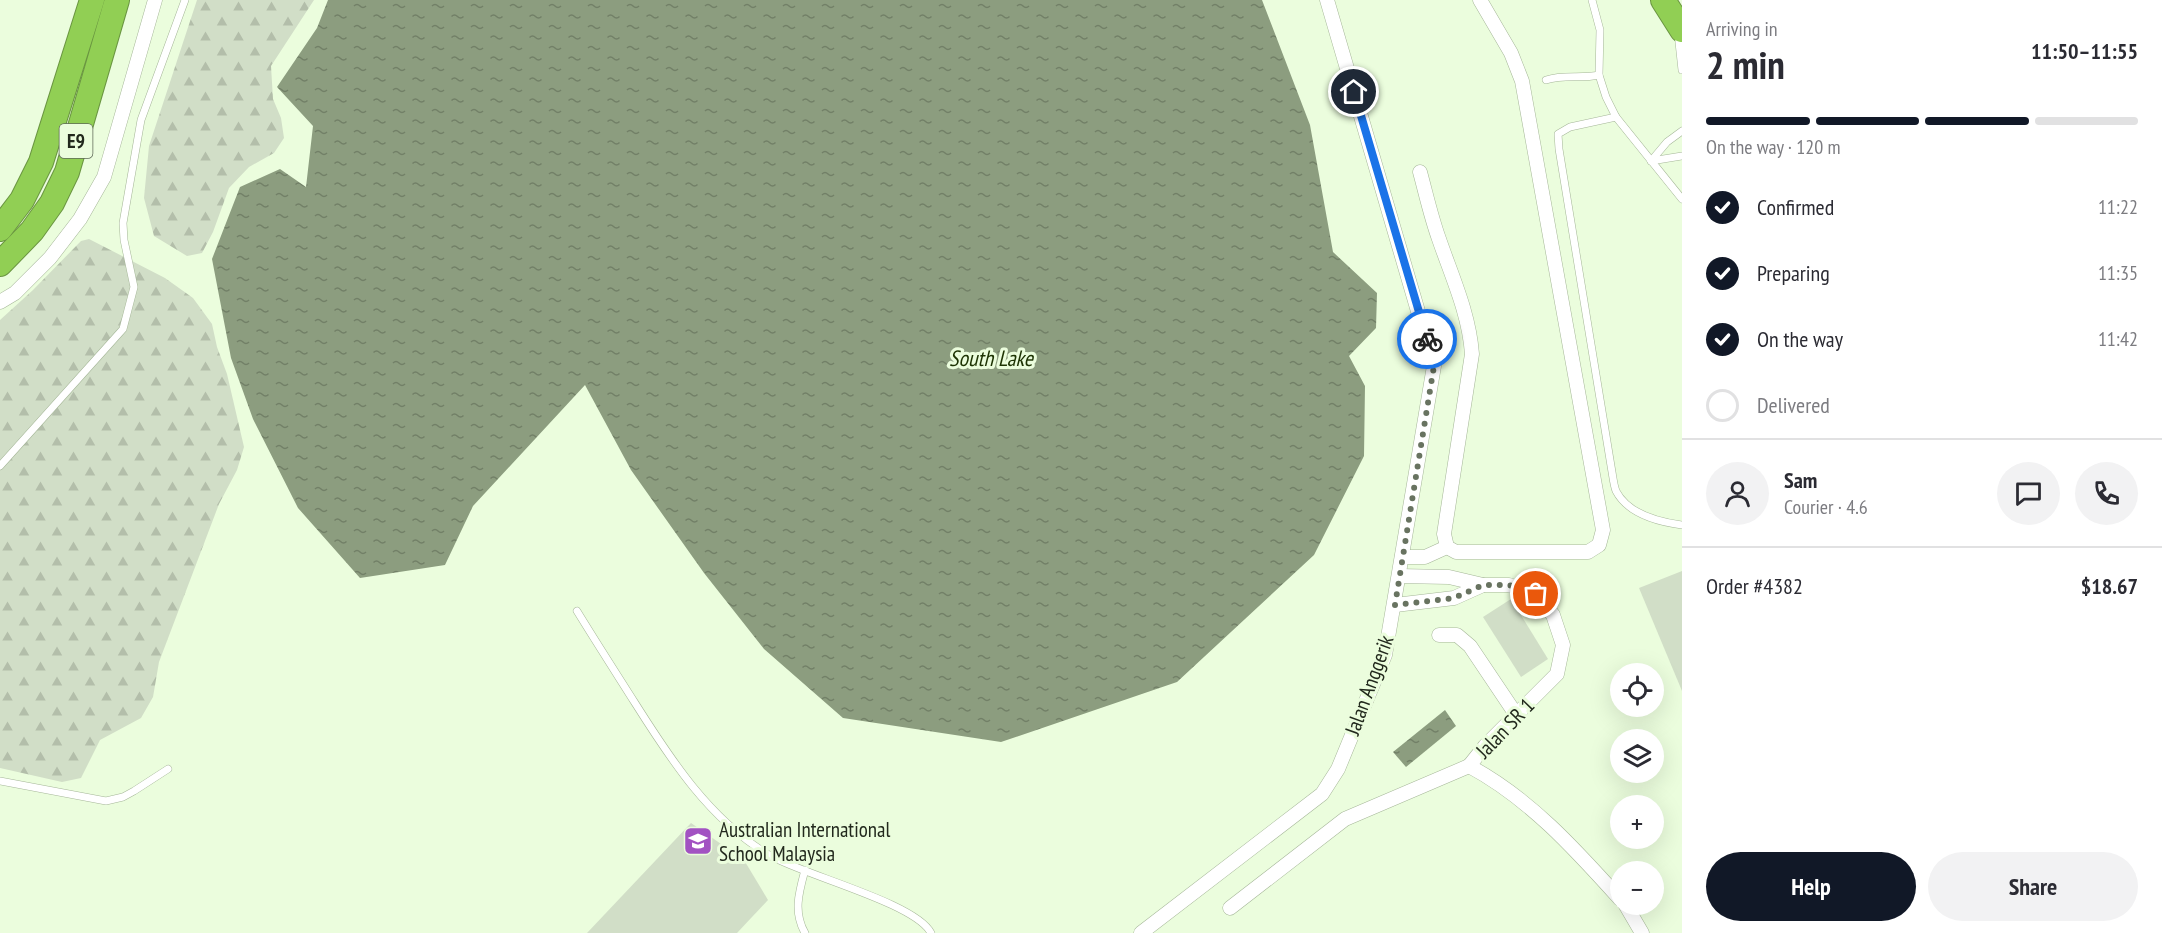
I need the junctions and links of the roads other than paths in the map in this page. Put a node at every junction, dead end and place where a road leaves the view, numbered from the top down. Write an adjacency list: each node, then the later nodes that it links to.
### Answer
1 (92, 0): 19 (highway, E9)
2 (117, 0): 20 (highway, E9)
3 (155, 0): 21 (street)
4 (185, 0): 22 (lane)
5 (1327, 0): 25 (street, Jalan Anggerik)
6 (1480, 0): 24 (street)
7 (1592, 0): 11 (lane)
8 (1662, 0): 9 (highway)
9 (1680, 13): 10 (lane)
10 (1682, 70)
11 (1599, 75): 12 (lane); 13 (lane)
12 (1546, 80)
13 (1616, 117): 16 (lane); 23 (lane)
14 (1682, 131): 16 (lane)
15 (1682, 156): 16 (lane)
16 (1651, 161): 18 (lane)
17 (1420, 172): 24 (street)
18 (1682, 200)
19 (0, 229)
20 (0, 264)
21 (0, 302)
22 (0, 466)
23 (1682, 525)
24 (1447, 547): 25 (street)
25 (1402, 557): 26 (street, Jalan Anggerik)
26 (1399, 576): 27 (street, Jalan SR 1); 28 (street, Jalan Anggerik)
27 (1483, 585): 28 (street); 31 (street, Jalan SR 1)
28 (1395, 605): 41 (street, Jalan Anggerik)
29 (577, 611): 35 (lane)
30 (1439, 635): 31 (street)
31 (1516, 716): 32 (street, Jalan SR 1)
32 (1469, 766): 36 (street, Jalan SR 1); 37 (street)
33 (168, 769): 34 (lane)
34 (0, 781)
35 (805, 870): 39 (lane); 40 (lane)
36 (1610, 888)
37 (1230, 908)
38 (1631, 915): 42 (street)
39 (805, 933)
40 (931, 933)
41 (1141, 933)
42 (1642, 933)

